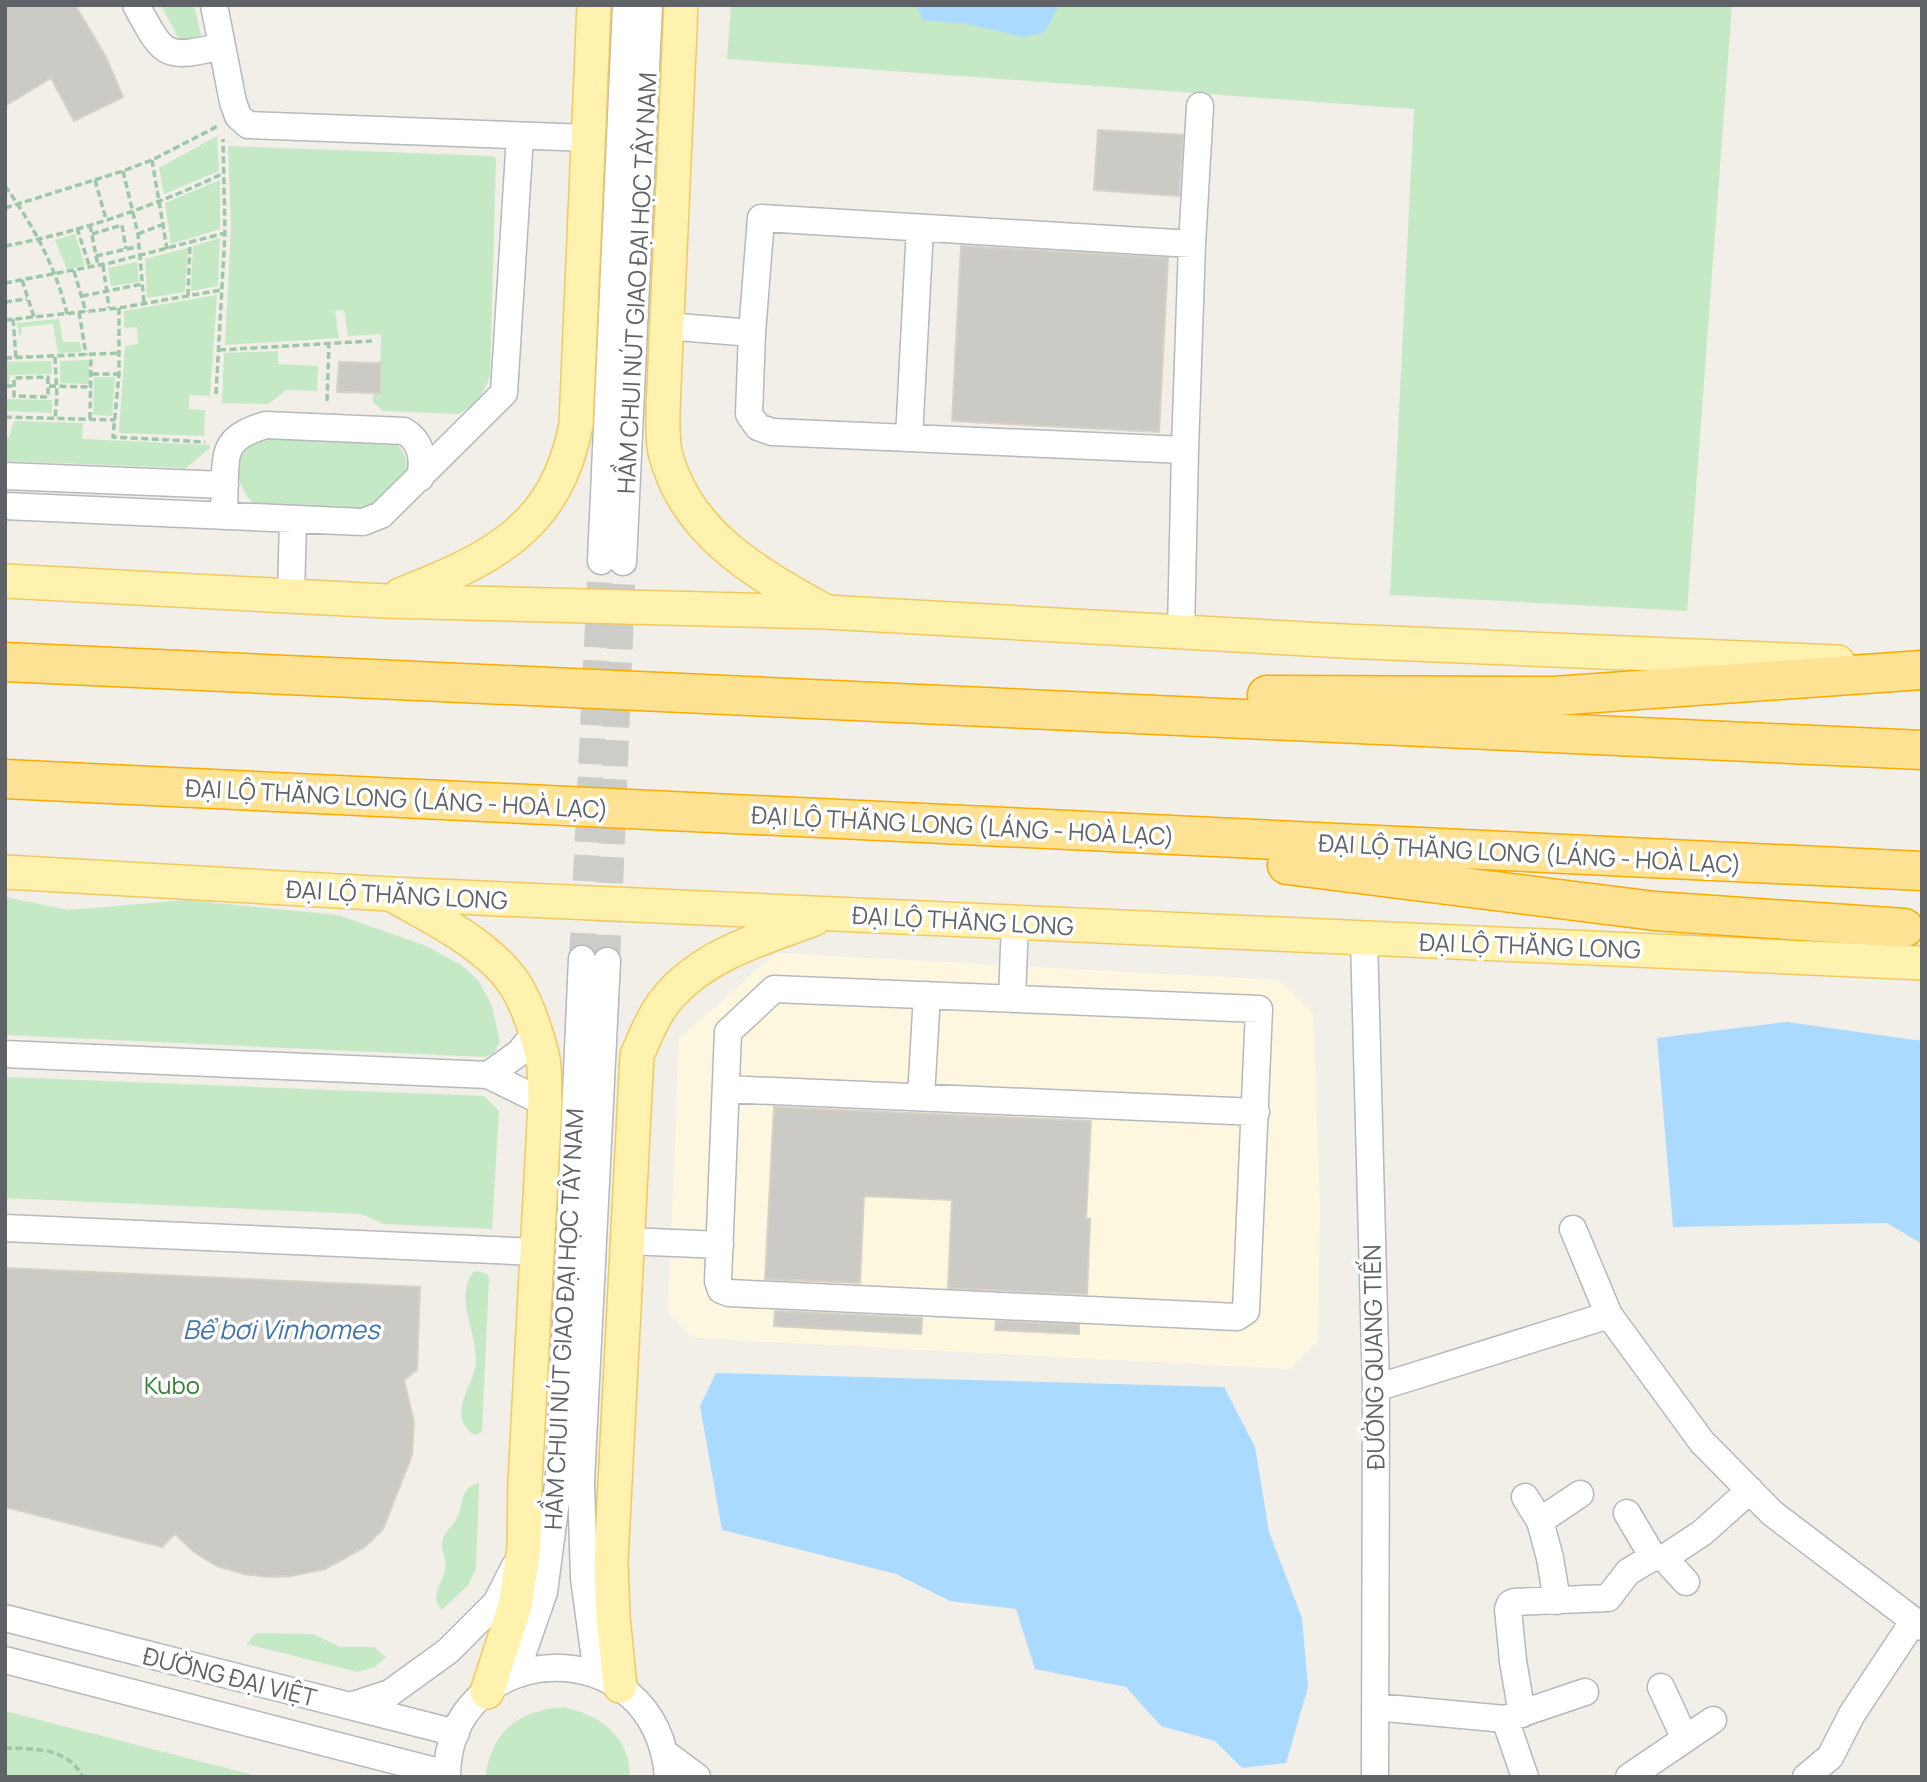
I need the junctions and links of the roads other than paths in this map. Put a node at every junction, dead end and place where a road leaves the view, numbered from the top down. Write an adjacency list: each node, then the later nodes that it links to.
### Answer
1 (136, 5): 7 (street)
2 (214, 5): 7 (street)
3 (594, 5): 10 (main road)
4 (626, 5): 5 (street, HẦM CHUI NÚT GIAO ĐẠI HỌC TÂY NAM)
5 (649, 5)
6 (681, 5): 13 (main road)
7 (222, 46): 9 (street)
8 (1200, 106): 12 (street)
9 (520, 136): 10 (street); 18 (street)
10 (588, 138): 25 (main road)
11 (920, 228): 12 (street); 14 (street); 15 (street)
12 (1192, 244): 16 (street)
13 (666, 326): 14 (street); 26 (main road)
14 (752, 333): 15 (street)
15 (909, 438): 16 (street)
16 (1185, 450): 27 (street)
17 (5, 475): 19 (street)
18 (420, 478): 19 (street); 22 (street)
19 (225, 485): 21 (street)
20 (5, 506): 21 (street)
21 (224, 516): 22 (street)
22 (293, 519): 24 (street)
23 (5, 581): 24 (main road)
24 (291, 596): 25 (main road)
25 (385, 601): 26 (main road)
26 (826, 611): 27 (main road)
27 (1181, 632): 30 (main road)
28 (5, 643): 31 (highway)
29 (5, 662): 31 (highway)
30 (1922, 668): 32 (highway)
31 (366, 677): 32 (highway)
32 (753, 695): 33 (highway)
33 (1922, 750)
34 (5, 779): 36 (highway, ĐẠI LỘ THĂNG LONG (LÁNG - HOÀ LẠC))
35 (5, 799): 36 (highway)
36 (488, 803): 37 (highway, ĐẠI LỘ THĂNG LONG (LÁNG - HOÀ LẠC))
37 (682, 812): 38 (highway, ĐẠI LỘ THĂNG LONG (LÁNG - HOÀ LẠC)); 43 (highway)
38 (1922, 871)
39 (5, 872): 40 (main road, ĐẠI LỘ THĂNG LONG)
40 (391, 894): 41 (main road, ĐẠI LỘ THĂNG LONG); 49 (main road)
41 (828, 914): 42 (main road, ĐẠI LỘ THĂNG LONG); 58 (main road)
42 (1015, 922): 44 (main road, ĐẠI LỘ THĂNG LONG); 48 (street)
43 (1913, 928): 45 (main road)
44 (1364, 938): 45 (main road, ĐẠI LỘ THĂNG LONG); 62 (street, ĐƯỜNG QUANG TIẾN)
45 (1659, 950): 46 (main road, ĐẠI LỘ THĂNG LONG)
46 (1922, 962)
47 (927, 995): 48 (street); 52 (street); 53 (street)
48 (1012, 999): 55 (street)
49 (535, 1033): 51 (street); 54 (main road)
50 (5, 1054): 51 (street)
51 (488, 1075): 54 (street)
52 (726, 1088): 53 (street); 59 (street)
53 (921, 1097): 55 (street)
54 (545, 1102): 60 (main road)
55 (1256, 1112): 59 (street)
56 (5, 1228): 60 (street)
57 (1573, 1229): 61 (street)
58 (628, 1241): 59 (street); 78 (main road)
59 (720, 1245)
60 (536, 1252): 68 (main road)
61 (1609, 1315): 62 (street); 63 (street)
62 (1376, 1388): 83 (street, ĐƯỜNG QUANG TIẾN)
63 (1750, 1490): 69 (street); 73 (street)
64 (1580, 1494): 67 (street)
65 (1525, 1497): 67 (street)
66 (1627, 1513): 69 (street)
67 (1540, 1521): 71 (street)
68 (524, 1548): 80 (main road); 82 (street)
69 (1658, 1558): 70 (street); 71 (street)
70 (1686, 1582)
71 (1557, 1601): 84 (street)
72 (5, 1618): 74 (street, ĐƯỜNG ĐẠI VIỆT)
73 (1917, 1624): 94 (street)
74 (70, 1635): 76 (street); 82 (street, ĐƯỜNG ĐẠI VIỆT)
75 (5, 1660): 76 (street, ĐƯỜNG ĐẠI VIỆT)
76 (59, 1674): 89 (street, ĐƯỜNG ĐẠI VIỆT)
77 (515, 1675): 78 (street); 78 (street, HẦM CHUI NÚT GIAO ĐẠI HỌC TÂY NAM); 80 (street)
78 (609, 1680): 88 (street)
79 (1661, 1687): 87 (street)
80 (487, 1692): 86 (street)
81 (1585, 1692): 84 (street)
82 (349, 1706): 86 (street, ĐƯỜNG ĐẠI VIỆT)
83 (1375, 1707): 84 (street); 91 (street, ĐƯỜNG QUANG TIẾN)
84 (1513, 1716): 92 (street)
85 (1713, 1720): 87 (street)
86 (456, 1733): 89 (street)
87 (1685, 1739): 93 (street)
88 (667, 1766): 90 (street)
89 (447, 1776)
90 (697, 1777)
91 (1375, 1777)
92 (1525, 1777)
93 (1629, 1777)
94 (1806, 1777)

